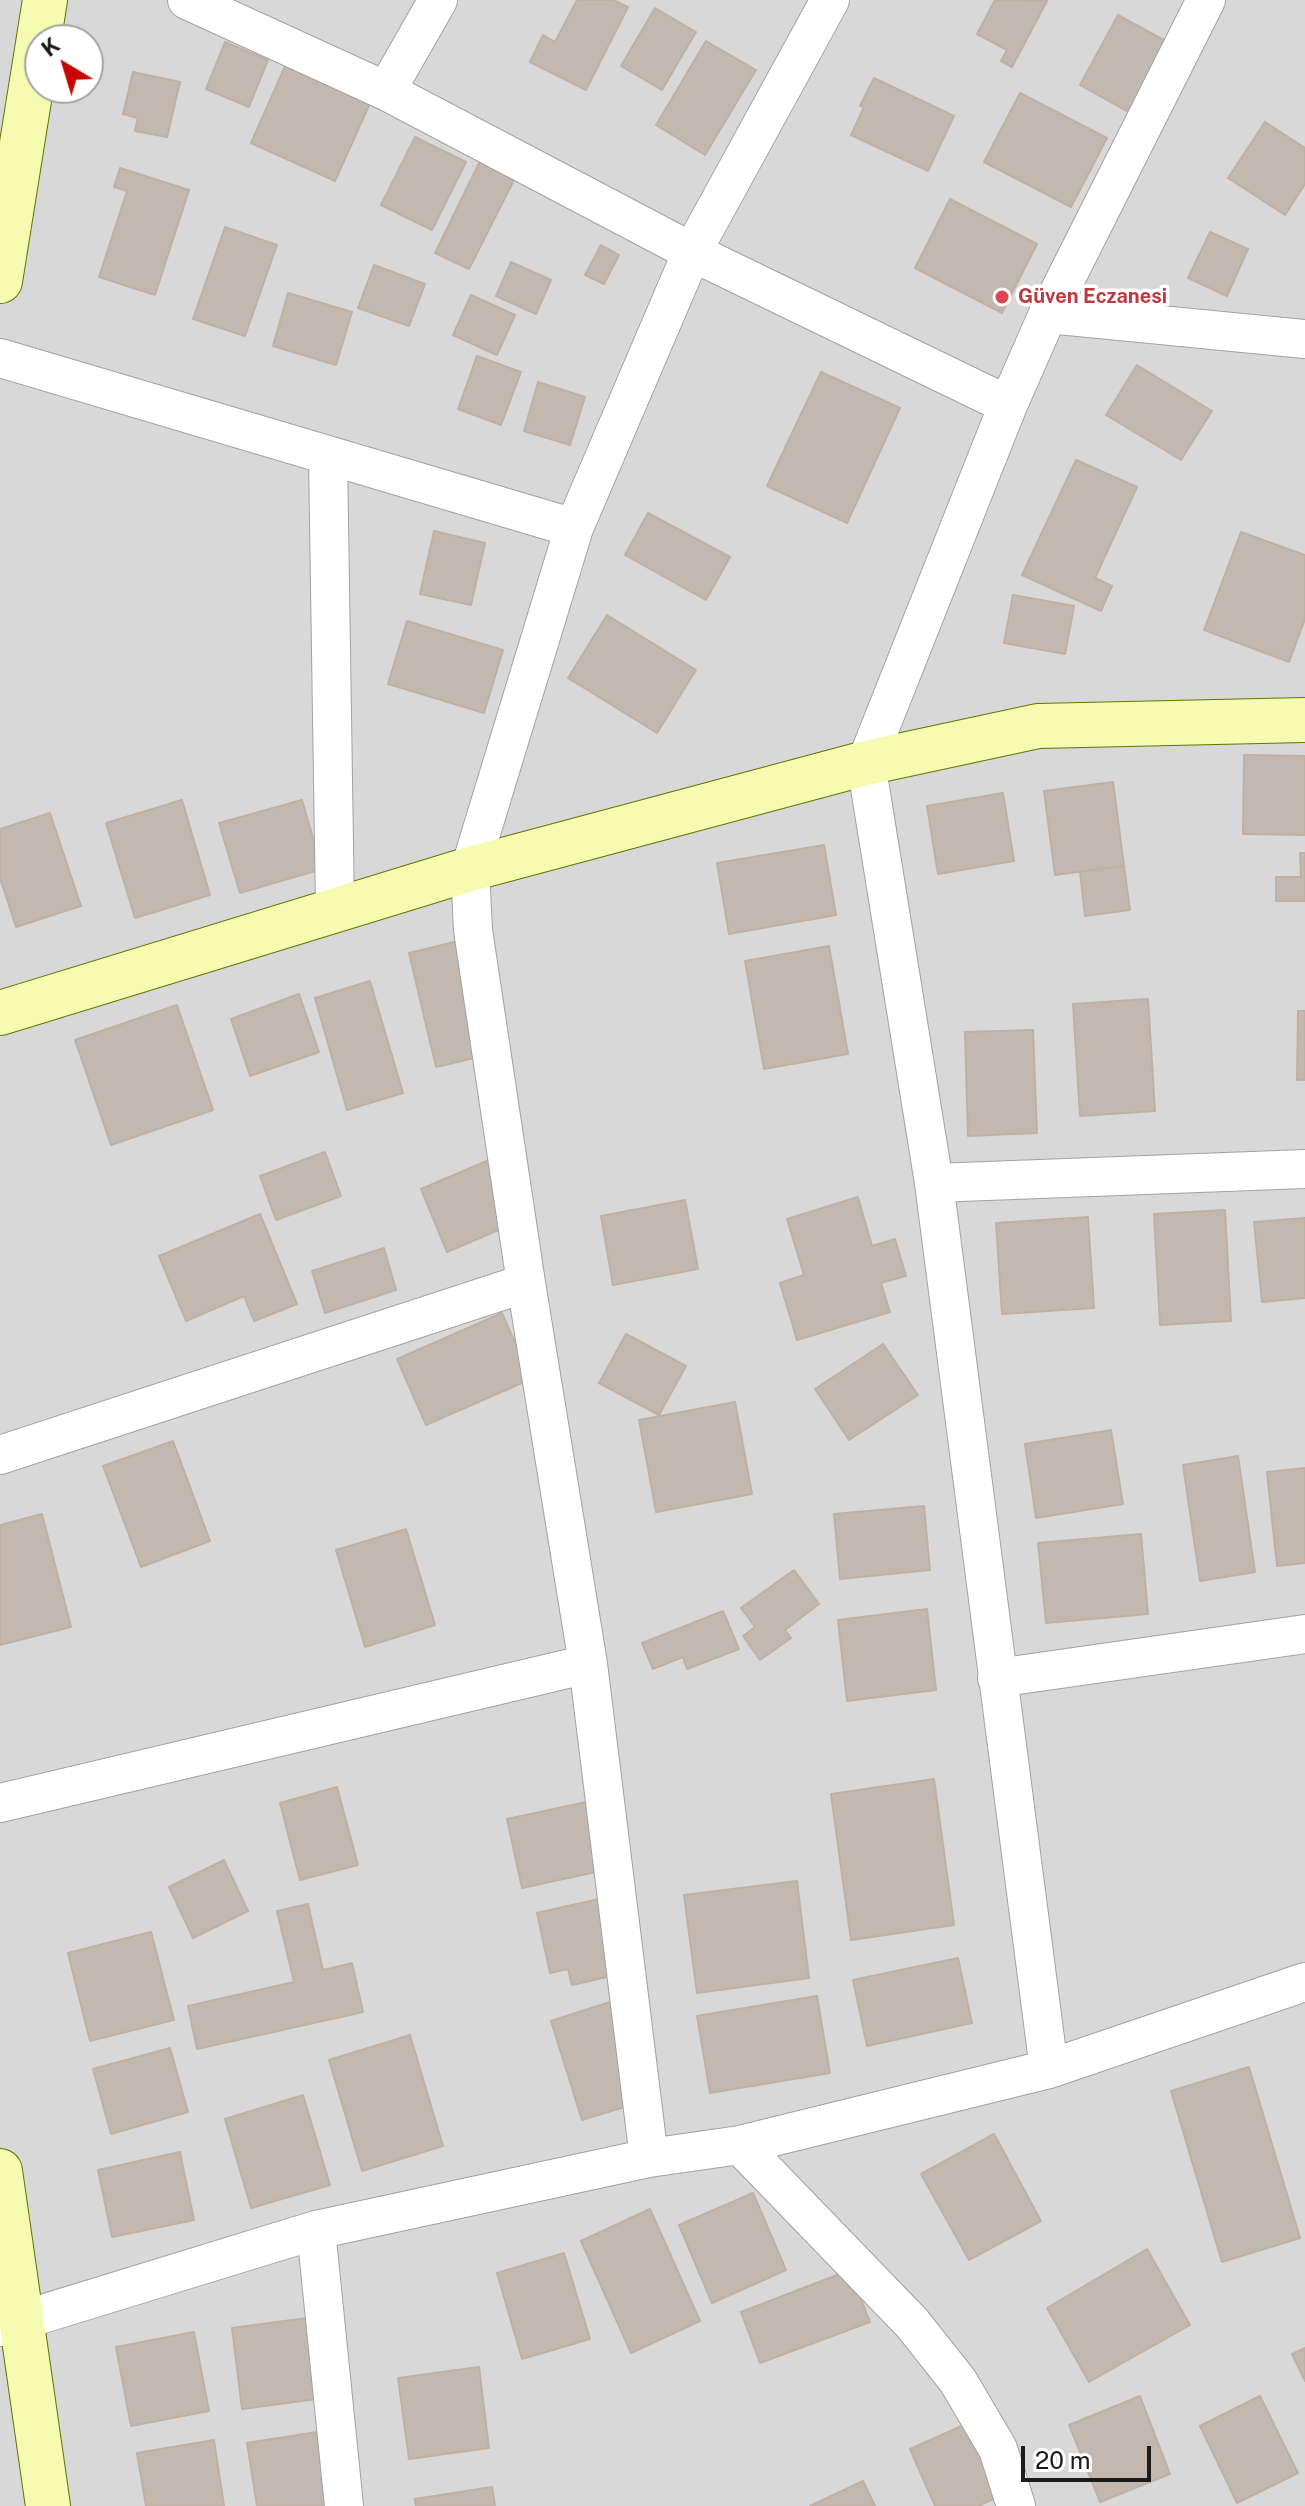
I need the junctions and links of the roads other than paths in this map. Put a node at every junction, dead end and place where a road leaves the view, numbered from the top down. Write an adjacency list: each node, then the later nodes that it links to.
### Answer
1 (45, 0): 8 (street)
2 (187, 0): 6 (street)
3 (438, 0): 6 (street)
4 (830, 0): 7 (street)
5 (1206, 0): 9 (street)
6 (386, 91): 7 (street)
7 (692, 252): 12 (street); 14 (street)
8 (0, 281)
9 (1048, 314): 10 (street); 12 (street)
10 (1305, 339)
11 (0, 358): 13 (street)
12 (1008, 405): 16 (street)
13 (328, 456): 14 (street); 18 (street)
14 (574, 528): 17 (street)
15 (1305, 720): 16 (street)
16 (866, 763): 17 (street); 21 (street)
17 (470, 869): 18 (street); 22 (street)
18 (335, 909): 19 (street)
19 (0, 1013)
20 (1305, 1169): 21 (street)
21 (934, 1183): 26 (street)
22 (526, 1283): 23 (street); 25 (street)
23 (0, 1455)
24 (1305, 1634): 26 (street)
25 (588, 1664): 27 (street); 31 (street)
26 (997, 1678): 29 (street)
27 (0, 1803)
28 (1305, 1982): 29 (street)
29 (1049, 2069): 30 (street)
30 (740, 2145): 31 (street); 37 (street)
31 (649, 2158): 33 (street)
32 (0, 2171): 34 (street)
33 (316, 2230): 34 (street); 36 (street)
34 (11, 2325): 35 (street)
35 (48, 2506)
36 (344, 2506)
37 (1016, 2506)

